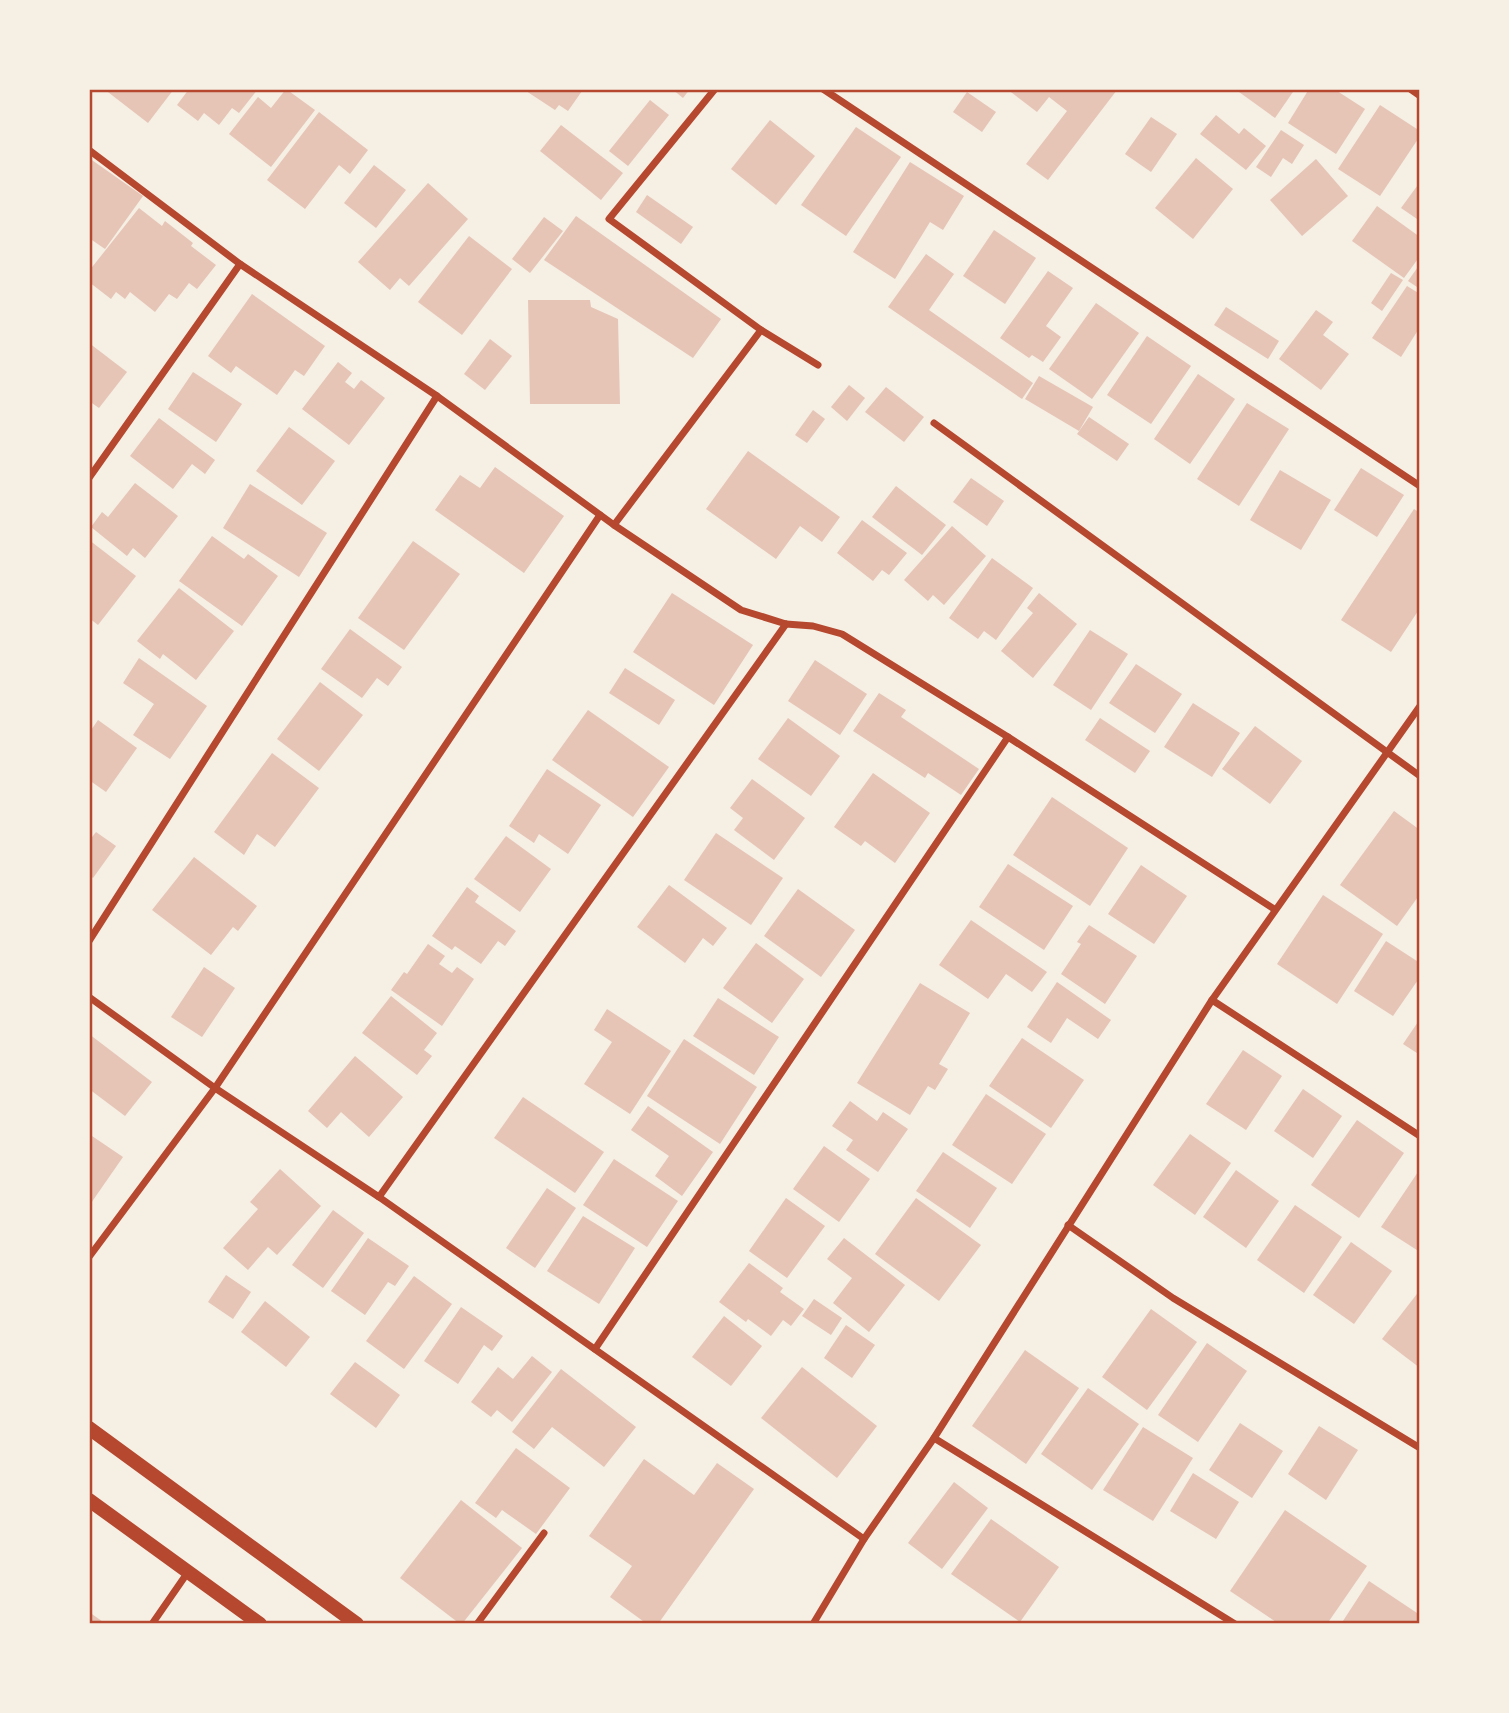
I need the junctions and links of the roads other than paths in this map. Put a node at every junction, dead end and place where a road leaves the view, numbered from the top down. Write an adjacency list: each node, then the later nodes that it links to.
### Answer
1 (715, 89): 7 (street)
2 (823, 89): 12 (street)
3 (1410, 89): 4 (street)
4 (1420, 96)
5 (89, 150): 6 (street)
6 (240, 264): 9 (street); 11 (street)
7 (761, 330): 8 (street); 14 (street)
8 (818, 365)
9 (437, 396): 13 (street); 21 (street)
10 (934, 423): 18 (street)
11 (89, 478)
12 (1420, 486)
13 (600, 515): 14 (street); 24 (street)
14 (614, 526): 15 (street)
15 (786, 624): 17 (street); 26 (street)
16 (1420, 706): 18 (street)
17 (1008, 737): 20 (street); 29 (street)
18 (1387, 751): 19 (street); 20 (street)
19 (1420, 776)
20 (1274, 909): 23 (street)
21 (89, 941)
22 (89, 997): 24 (street)
23 (1212, 1000): 25 (street); 27 (street)
24 (215, 1088): 26 (street); 28 (street)
25 (1420, 1136)
26 (379, 1197): 29 (street)
27 (1068, 1225): 31 (street); 32 (street)
28 (89, 1257)
29 (595, 1349): 35 (street)
30 (89, 1429): 39 (main road)
31 (933, 1438): 35 (street); 42 (street)
32 (1420, 1448)
33 (89, 1500): 36 (main road)
34 (544, 1533): 40 (street)
35 (864, 1539): 41 (street)
36 (188, 1572): 37 (street); 38 (main road)
37 (152, 1624)
38 (260, 1624)
39 (357, 1624)
40 (477, 1624)
41 (813, 1624)
42 (1234, 1624)

